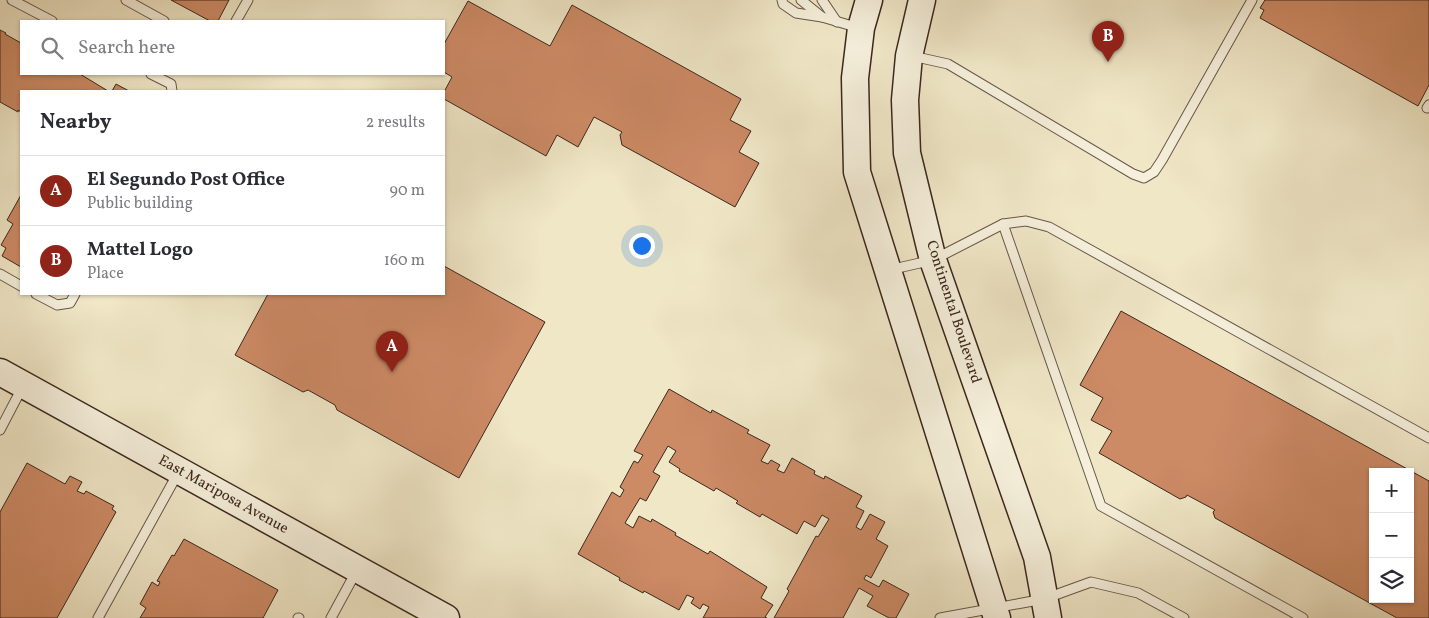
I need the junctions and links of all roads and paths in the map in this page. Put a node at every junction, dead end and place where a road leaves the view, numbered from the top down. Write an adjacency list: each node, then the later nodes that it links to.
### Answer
1 (12, 0): 11 (lane)
2 (126, 0): 12 (lane)
3 (248, 0): 13 (lane)
4 (782, 0): 10 (lane)
5 (801, 0): 10 (lane)
6 (822, 0): 14 (lane)
7 (869, 0): 14 (street)
8 (922, 0): 15 (street, Continental Boulevard)
9 (1252, 0): 15 (lane)
10 (822, 18): 14 (lane)
11 (50, 20)
12 (162, 20)
13 (237, 20)
14 (849, 25): 20 (street)
15 (909, 56): 19 (street, Continental Boulevard)
16 (153, 75): 17 (lane)
17 (172, 90)
18 (1003, 224): 19 (lane); 28 (lane); 38 (lane)
19 (933, 260): 20 (lane); 31 (street, Continental Boulevard)
20 (888, 270): 32 (street)
21 (0, 274): 22 (lane)
22 (20, 285)
23 (38, 295): 24 (lane)
24 (74, 295)
25 (0, 372): 26 (street, East Mariposa Avenue)
26 (24, 385): 27 (lane); 29 (street, East Mariposa Avenue)
27 (0, 430)
28 (1429, 438)
29 (179, 470): 30 (street, East Mariposa Avenue); 34 (lane)
30 (358, 569): 33 (street, East Mariposa Avenue); 35 (lane)
31 (1046, 609): 32 (lane); 37 (lane)
32 (995, 613): 36 (lane)
33 (431, 614)
34 (98, 618)
35 (331, 618)
36 (940, 618)
37 (1184, 618)
38 (1303, 618)

